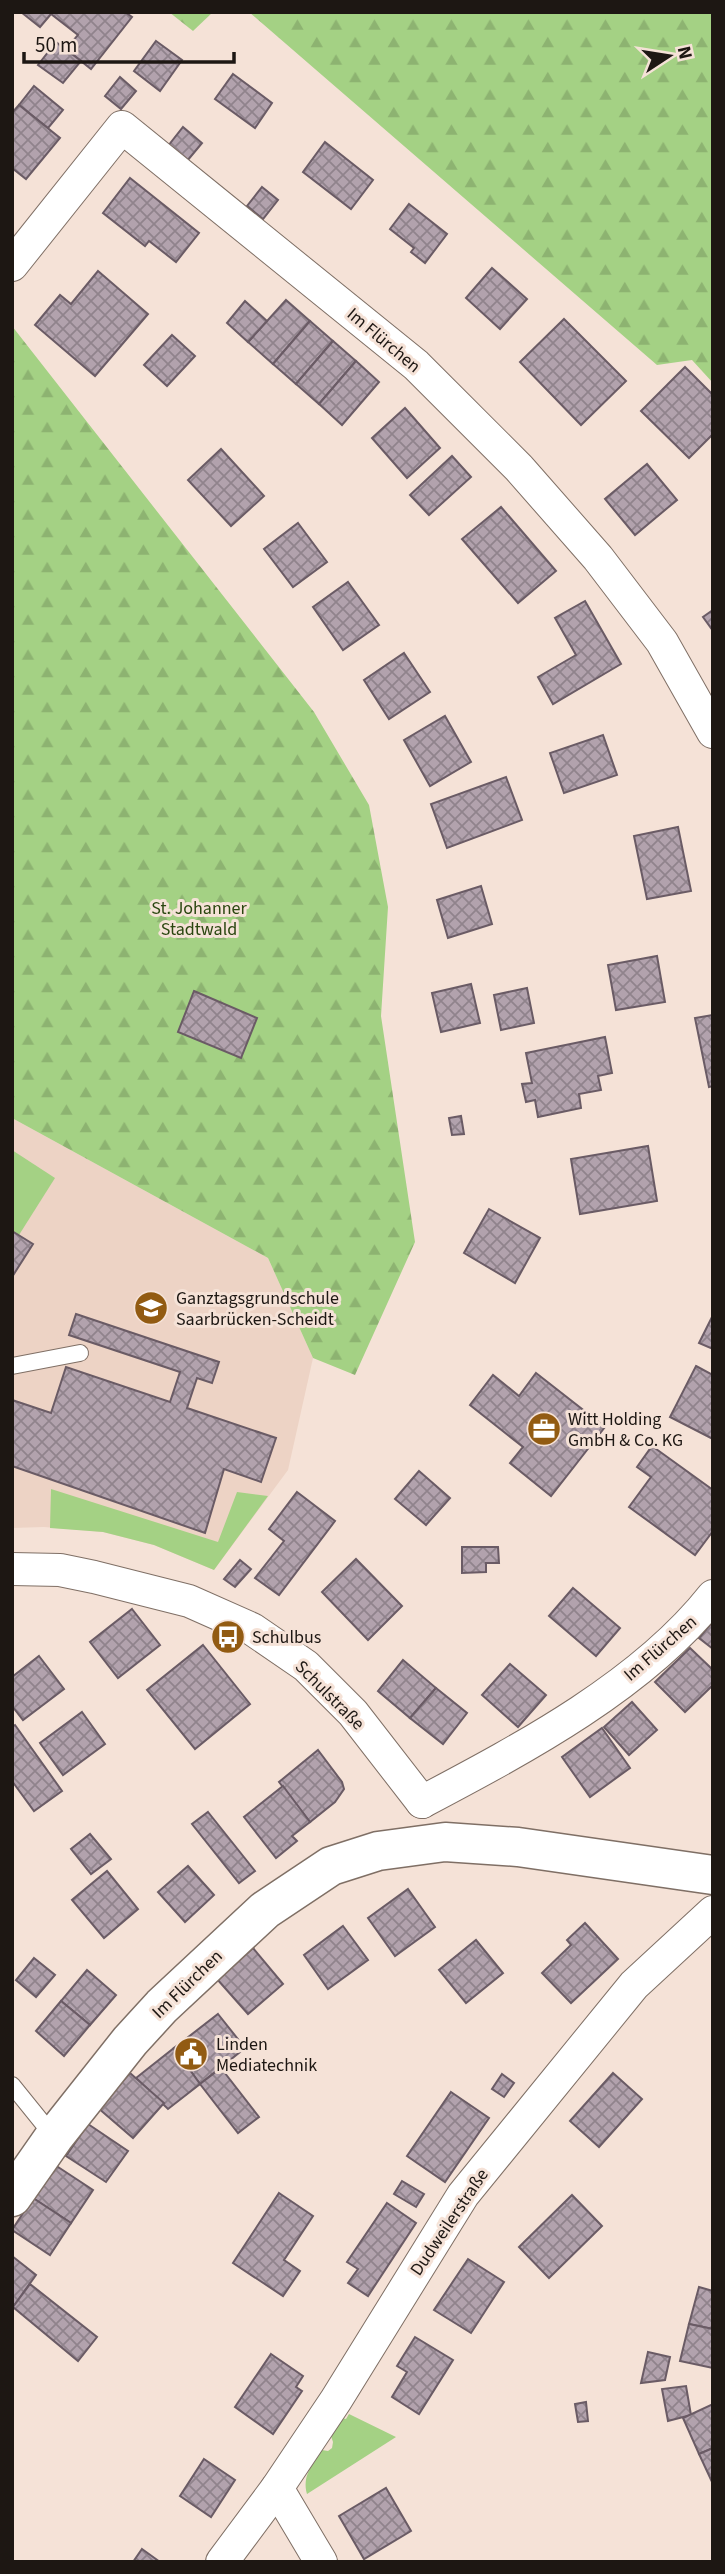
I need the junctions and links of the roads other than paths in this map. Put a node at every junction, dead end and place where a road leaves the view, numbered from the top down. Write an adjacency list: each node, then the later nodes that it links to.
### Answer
1 (12, 265): 2 (street, Im Flürchen)
2 (713, 732)
3 (80, 1353): 4 (lane)
4 (12, 1366)
5 (12, 1569): 7 (street, Schulstraße)
6 (713, 1596): 7 (street, Im Flürchen)
7 (422, 1802): 8 (street)
8 (417, 1844): 9 (street, Im Flürchen); 12 (street, Im Flürchen)
9 (713, 1875)
10 (713, 1912): 14 (street, Dudweilerstraße)
11 (12, 2085): 12 (lane)
12 (54, 2137): 13 (street, Im Flürchen)
13 (12, 2197)
14 (277, 2488): 15 (street, Dudweilerstraße); 16 (street)
15 (222, 2562)
16 (321, 2562)

